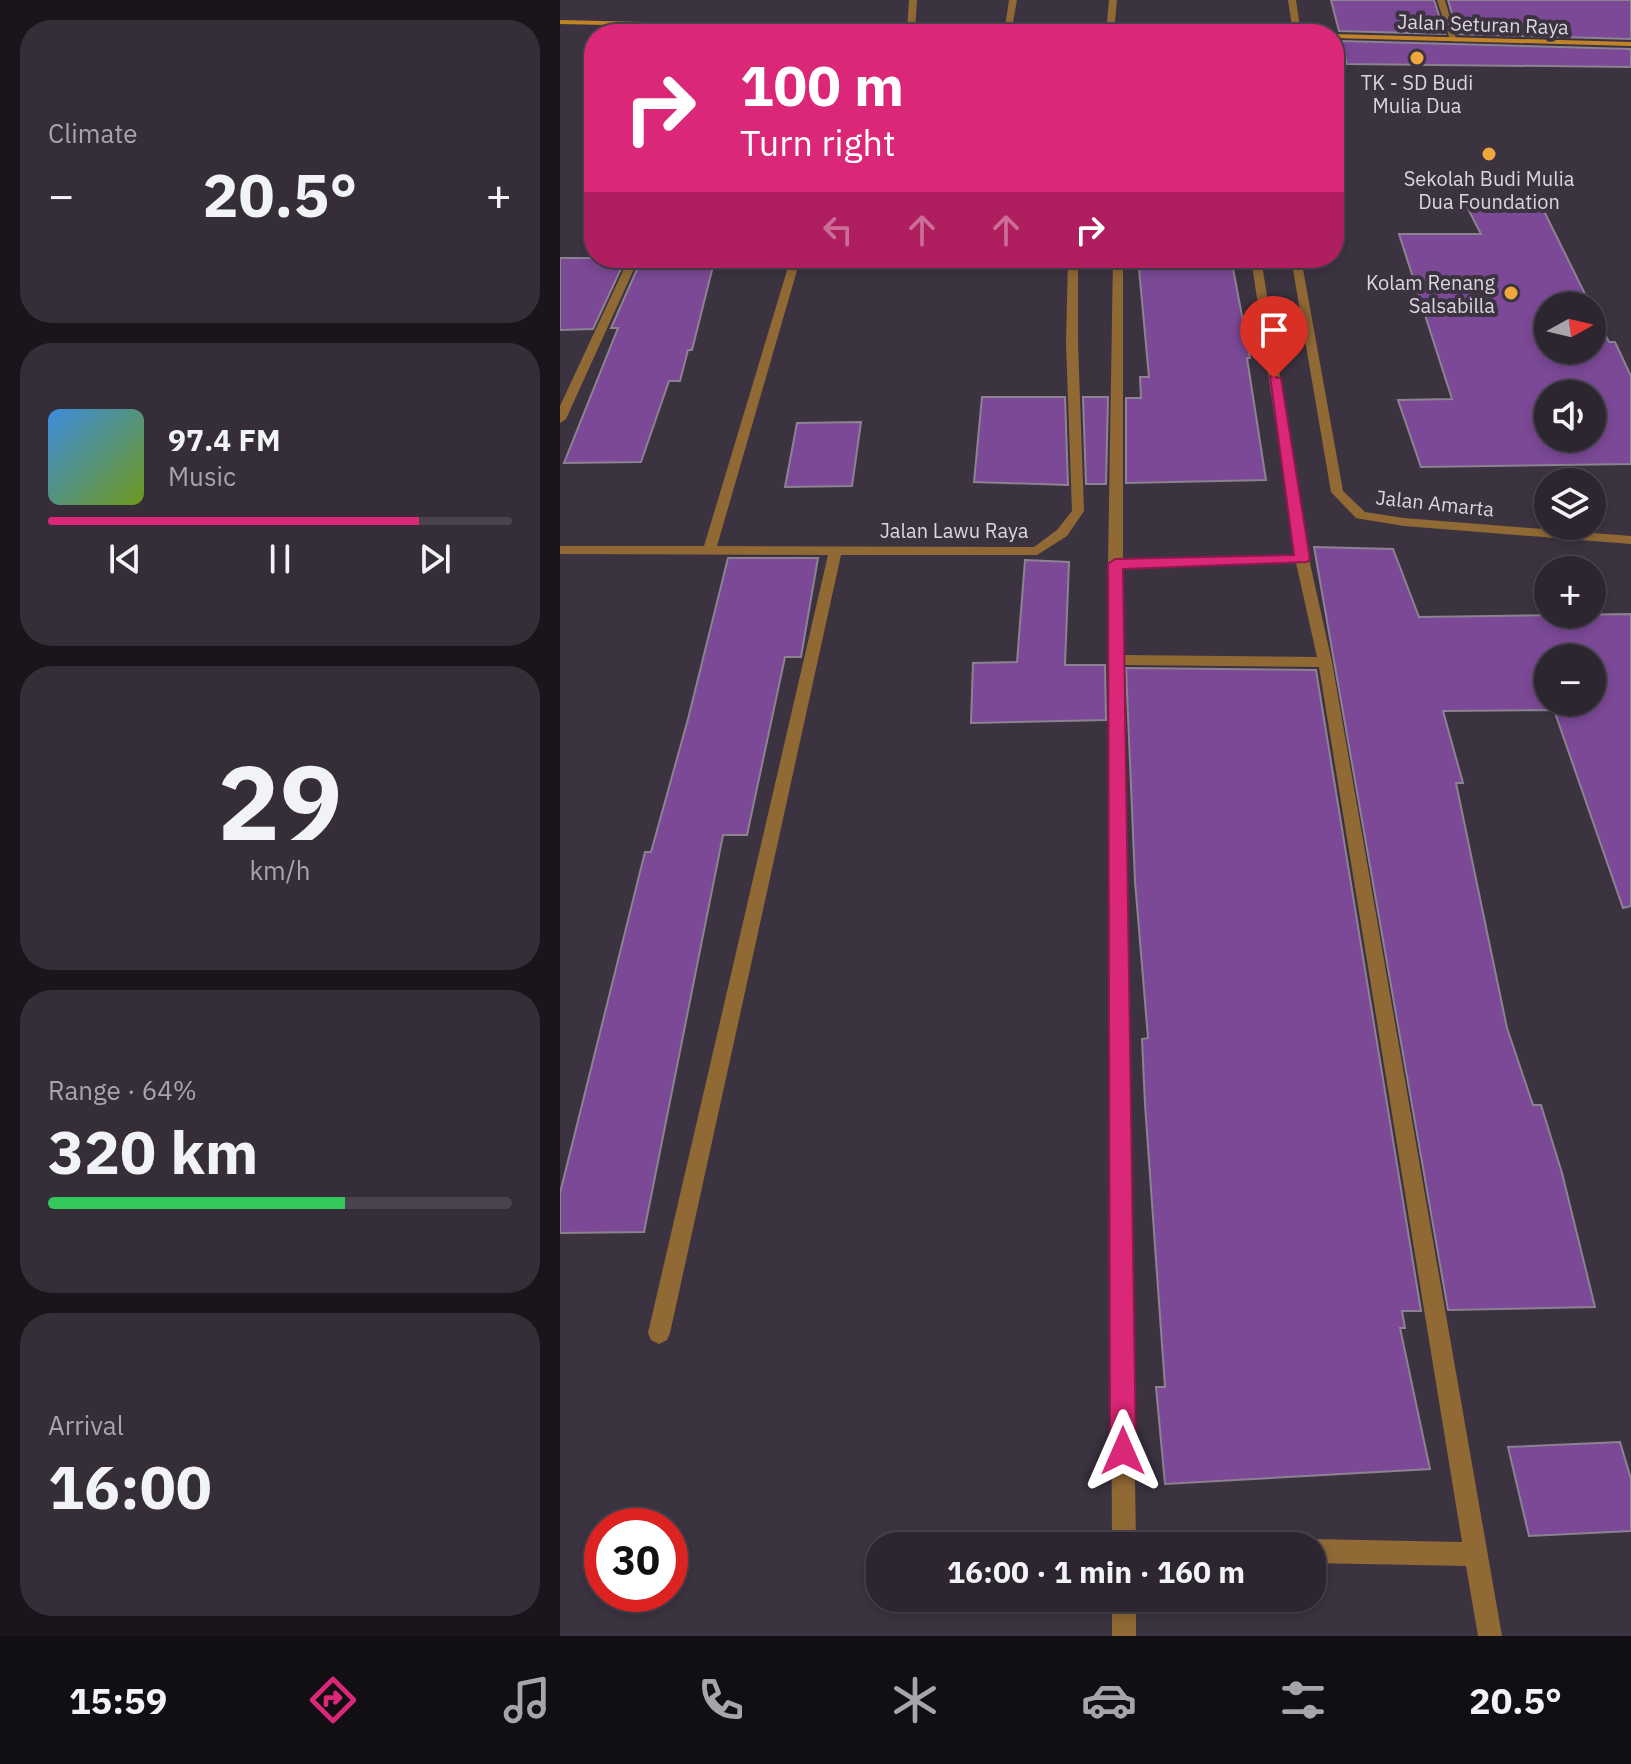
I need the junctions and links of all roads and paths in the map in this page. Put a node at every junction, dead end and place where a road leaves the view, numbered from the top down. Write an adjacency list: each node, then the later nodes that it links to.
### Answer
1 (913, 0): 8 (street)
2 (1013, 0): 9 (street)
3 (1113, 0): 10 (street)
4 (1292, 0): 11 (street)
5 (1441, 0): 13 (street)
6 (560, 22): 7 (main road)
7 (638, 24)
8 (911, 24)
9 (1009, 24)
10 (1111, 24)
11 (1296, 24)
12 (1344, 36): 13 (main road, Jalan Seturan Raya)
13 (1454, 40): 14 (main road, Jalan Seturan Raya)
14 (1631, 44)
15 (629, 268): 21 (street)
16 (793, 268): 24 (street)
17 (1073, 268): 25 (street, Jalan Lawu Raya)
18 (1118, 268): 27 (street)
19 (1258, 268): 26 (street)
20 (1298, 268): 22 (street, Jalan Amarta)
21 (560, 419)
22 (1631, 540)
23 (560, 550): 24 (street, Jalan Lawu Raya)
24 (709, 550): 25 (street, Jalan Lawu Raya)
25 (835, 551): 30 (street)
26 (1302, 559): 27 (street); 29 (street)
27 (1115, 564): 28 (street)
28 (1116, 660): 29 (street); 31 (street)
29 (1325, 662): 33 (street)
30 (659, 1333)
31 (1124, 1532)
32 (1326, 1551): 33 (street)
33 (1475, 1554): 36 (street)
34 (1124, 1612): 35 (street)
35 (1124, 1636)
36 (1490, 1636)

